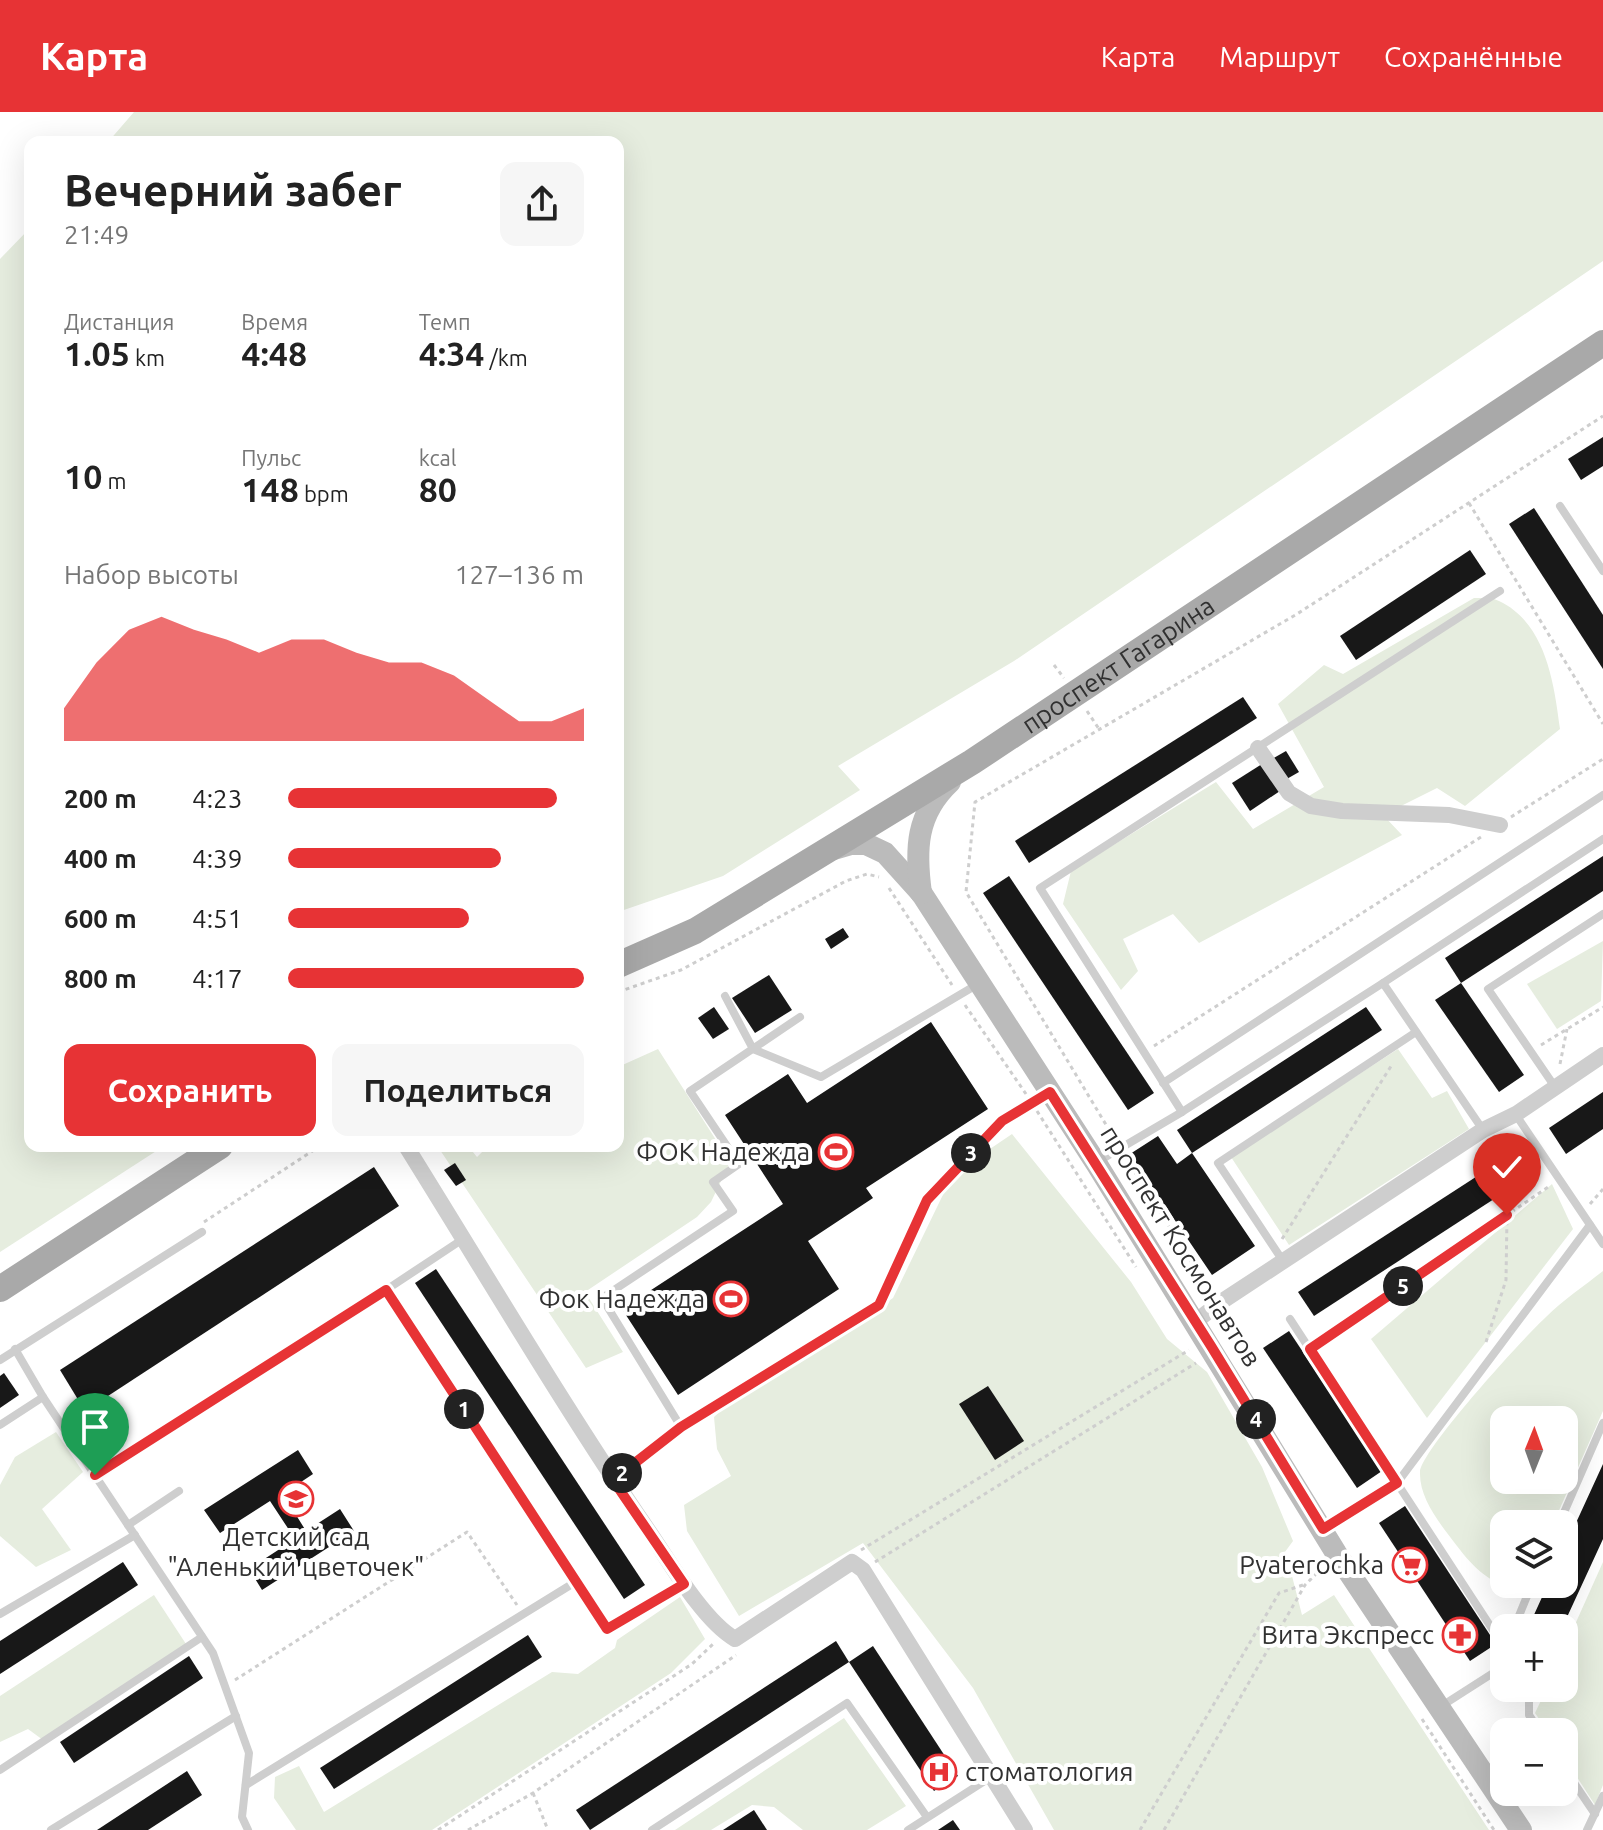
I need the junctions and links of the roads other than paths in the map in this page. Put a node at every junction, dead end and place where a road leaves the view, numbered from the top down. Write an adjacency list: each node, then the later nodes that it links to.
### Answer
1 (1603, 343): 6 (main road, проспект Гагарина)
2 (1560, 506): 3 (lane)
3 (1603, 570)
4 (1500, 591): 5 (lane)
5 (1258, 748): 8 (street); 21 (lane)
6 (972, 762): 10 (main road, проспект Гагарина); 11 (main road)
7 (1603, 795): 21 (lane)
8 (1500, 825)
9 (1603, 839): 14 (lane)
10 (829, 851): 11 (main road, проспект Космонавтов); 13 (main road, проспект Гагарина)
11 (922, 894): 15 (main road, проспект Космонавтов)
12 (1603, 914): 22 (lane)
13 (624, 962)
14 (1383, 983): 18 (lane); 24 (lane)
15 (968, 990): 19 (lane); 23 (main road, проспект Космонавтов)
16 (725, 996): 19 (lane)
17 (800, 1017): 19 (lane)
18 (1412, 1034): 26 (lane); 34 (lane)
19 (753, 1049): 44 (lane)
20 (1603, 1055): 22 (street)
21 (1163, 1083): 24 (lane)
22 (1555, 1088): 25 (street)
23 (1041, 1097): 29 (main road, проспект Космонавтов); 44 (lane)
24 (1182, 1112): 29 (lane)
25 (1516, 1114): 26 (street); 30 (lane)
26 (1483, 1130): 34 (street)
27 (211, 1152): 35 (main road)
28 (410, 1152): 32 (street)
29 (1096, 1163): 38 (main road, проспект Космонавтов)
30 (1590, 1225): 33 (lane); 47 (lane)
31 (202, 1232): 39 (lane)
32 (463, 1239): 36 (lane); 46 (street)
33 (1603, 1244)
34 (1280, 1256): 38 (street)
35 (0, 1289)
36 (386, 1290): 45 (lane); 53 (lane)
37 (1290, 1319): 47 (lane)
38 (1195, 1322): 51 (main road, проспект Космонавтов)
39 (15, 1349): 40 (lane); 41 (lane)
40 (0, 1360)
41 (43, 1397): 43 (lane); 45 (lane)
42 (1603, 1423): 49 (lane)
43 (0, 1425)
44 (681, 1427): 46 (lane)
45 (95, 1475): 50 (lane)
46 (613, 1480): 54 (street)
47 (1397, 1483): 51 (lane); 56 (lane)
48 (179, 1491): 50 (lane)
49 (1565, 1510)
50 (128, 1525): 52 (lane)
51 (1323, 1529): 59 (main road, проспект Космонавтов)
52 (135, 1535): 55 (lane); 57 (lane)
53 (577, 1581): 54 (lane); 63 (lane)
54 (684, 1584): 62 (street)
55 (0, 1614)
56 (1490, 1626)
57 (202, 1637): 60 (lane); 61 (lane)
58 (1490, 1675): 59 (lane)
59 (1439, 1708): 73 (main road, проспект Космонавтов)
60 (236, 1716): 63 (lane); 68 (lane)
61 (0, 1770)
62 (991, 1777): 67 (lane); 72 (street)
63 (246, 1785): 69 (lane)
64 (1578, 1789): 66 (lane)
65 (1603, 1796): 66 (lane)
66 (1595, 1814): 74 (lane)
67 (927, 1817): 70 (lane); 71 (lane)
68 (51, 1830)
69 (248, 1830)
70 (652, 1830)
71 (908, 1830)
72 (1025, 1830)
73 (1521, 1830)
74 (1587, 1830)

